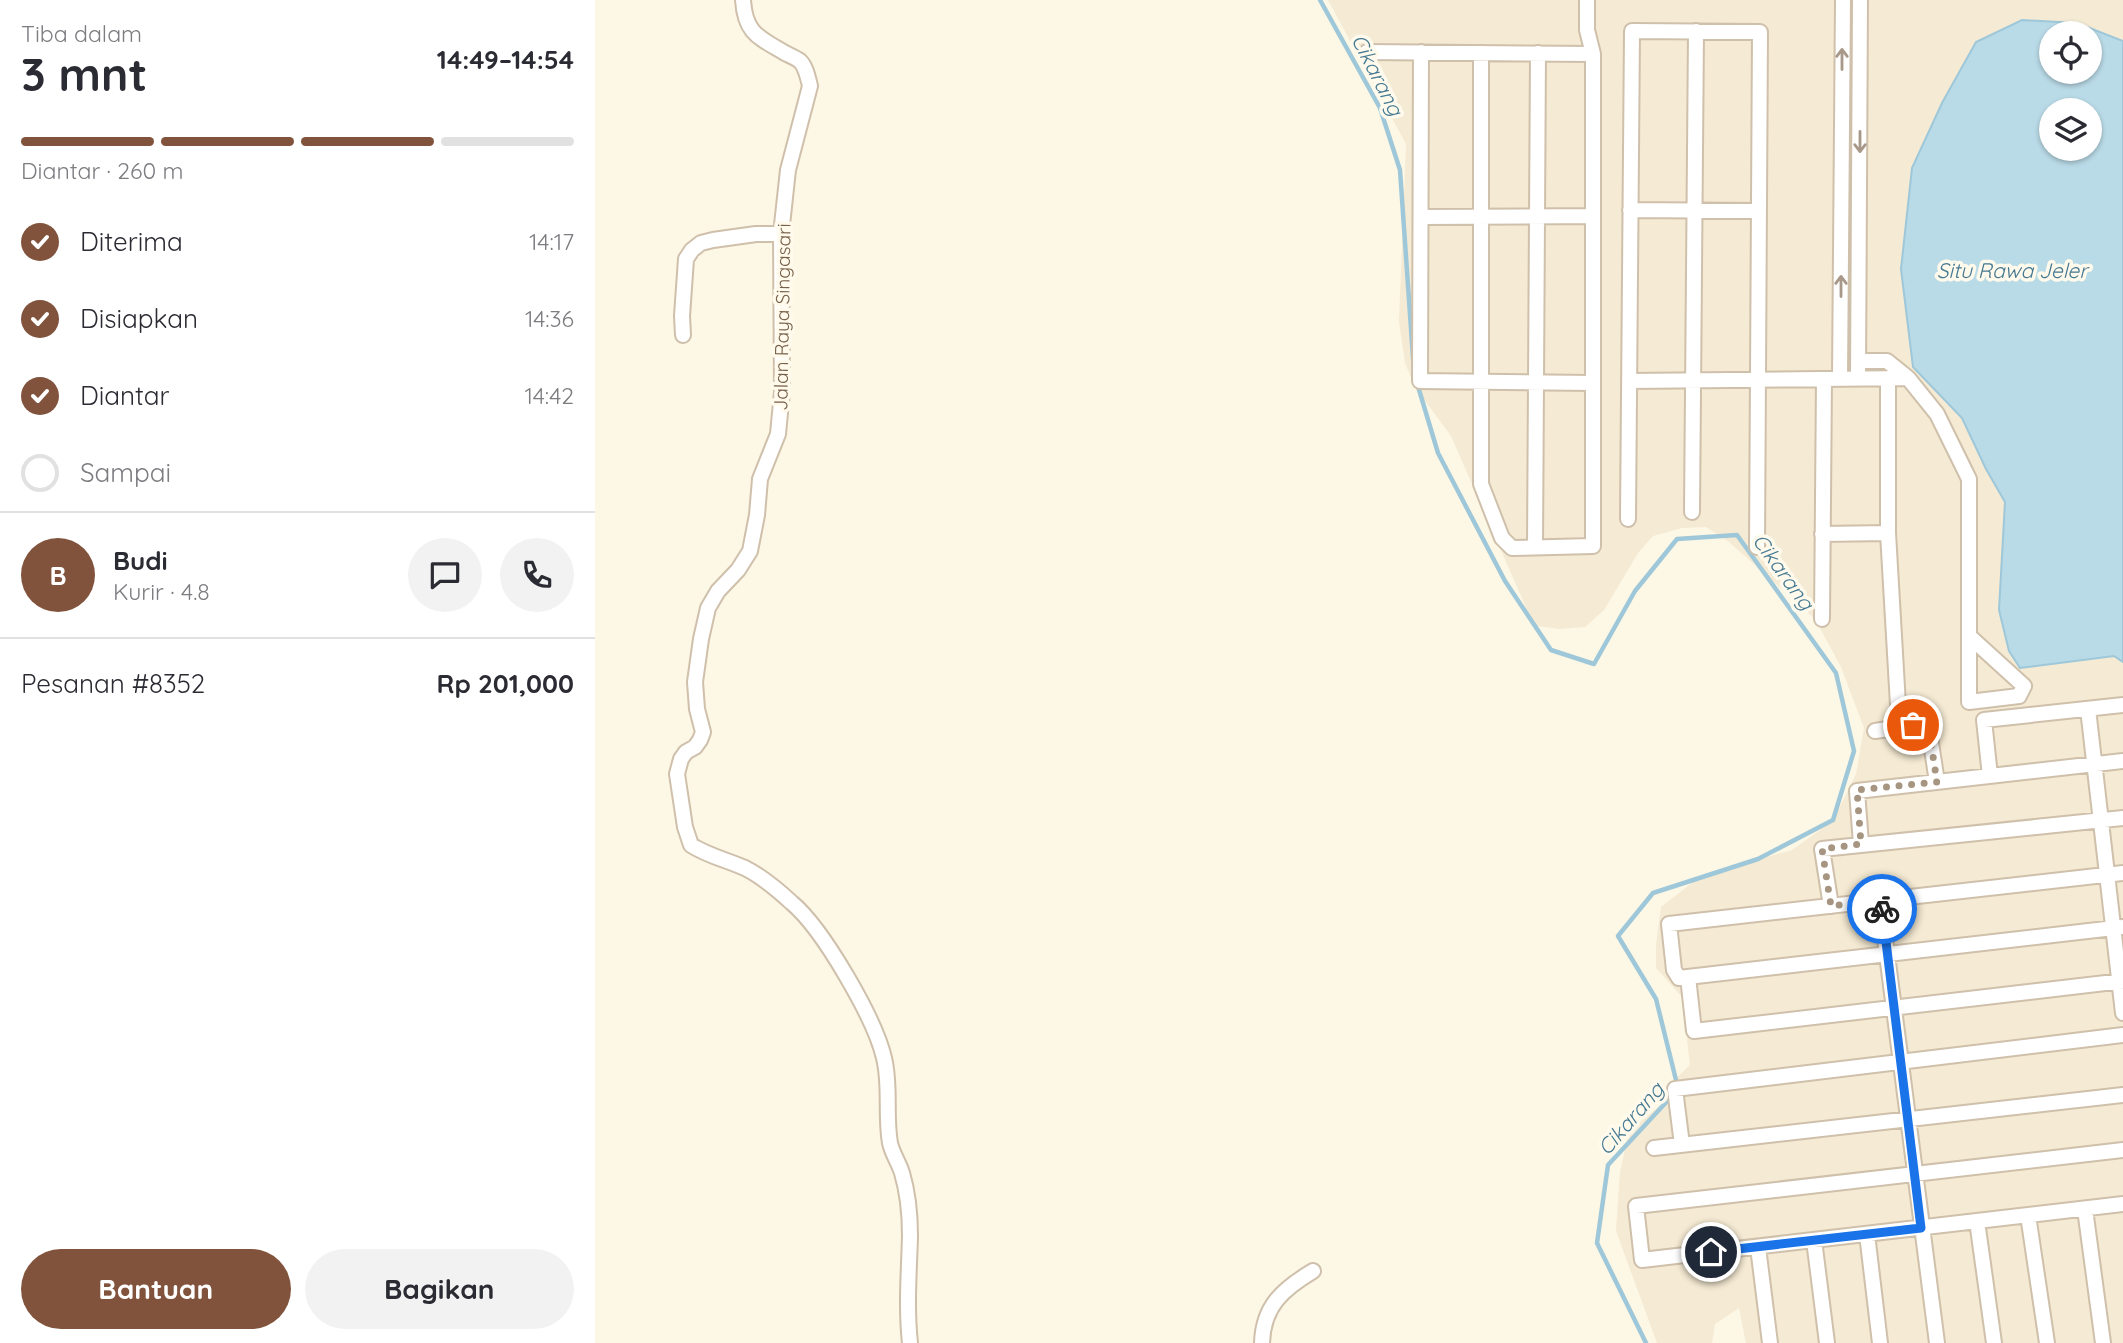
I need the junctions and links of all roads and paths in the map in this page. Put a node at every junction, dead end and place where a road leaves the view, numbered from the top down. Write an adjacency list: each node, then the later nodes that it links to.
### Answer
1 (743, 0): 20 (street, Jalan Raya Singasari)
2 (1587, 0): 10 (street)
3 (1843, 0): 12 (street, one-way to 3)
4 (1860, 0): 11 (street, one-way to 11)
5 (1696, 32): 13 (street); 14 (street); 15 (street)
6 (1367, 52): 7 (street)
7 (1421, 52): 8 (street); 19 (street)
8 (1481, 53): 9 (street); 16 (street)
9 (1538, 53): 10 (street); 17 (street)
10 (1593, 54): 18 (street)
11 (1859, 183): 12 (street); 21 (street)
12 (1842, 184): 22 (street, one-way to 12)
13 (1630, 210): 14 (street); 34 (street)
14 (1694, 211): 15 (street); 30 (street)
15 (1759, 211): 31 (street)
16 (1481, 216): 17 (street); 19 (street); 32 (street)
17 (1537, 216): 18 (street); 33 (street)
18 (1593, 216): 35 (street)
19 (1421, 217): 32 (street)
20 (781, 234): 23 (street); 82 (street, Jalan Raya Singasari)
21 (1859, 330): 22 (street); 24 (street)
22 (1841, 331): 28 (street)
23 (683, 335)
24 (1859, 362): 26 (street); 29 (street)
25 (1888, 378): 26 (street); 29 (street); 38 (street)
26 (1908, 378): 43 (street)
27 (1824, 379): 28 (street); 31 (street); 39 (street)
28 (1840, 379): 29 (street)
29 (1858, 379)
30 (1693, 380): 31 (street); 34 (street); 36 (street)
31 (1758, 380): 41 (street)
32 (1481, 382): 33 (street); 40 (street)
33 (1536, 382): 35 (street); 40 (street)
34 (1629, 382): 37 (street)
35 (1593, 383): 40 (street)
36 (1692, 512)
37 (1628, 519)
38 (1888, 533): 39 (street); 44 (street)
39 (1822, 534): 42 (street)
40 (1535, 547)
41 (1757, 547)
42 (1822, 619)
43 (1969, 636): 43 (street)
44 (1898, 705)
45 (2123, 705): 46 (street)
46 (2088, 709): 49 (street); 50 (street)
47 (1875, 731): 51 (street)
48 (2123, 761): 49 (street)
49 (2095, 764): 50 (street); 53 (street)
50 (1990, 776): 51 (street)
51 (1937, 782): 54 (street)
52 (2123, 818): 53 (street)
53 (2101, 821): 54 (street); 56 (street)
54 (1861, 844): 58 (street)
55 (2123, 873): 56 (street)
56 (2107, 875): 57 (street); 59 (street)
57 (1880, 900): 58 (street); 60 (street)
58 (1831, 906): 61 (street)
59 (2118, 928): 60 (street); 62 (street)
60 (1887, 954): 61 (street); 63 (street)
61 (1688, 977): 63 (street)
62 (2121, 981): 63 (street); 64 (street)
63 (1894, 1008): 66 (street)
64 (2123, 1013)
65 (2123, 1035): 66 (street)
66 (1901, 1062): 68 (street); 69 (street)
67 (2123, 1095): 68 (street)
68 (1908, 1119): 69 (street); 72 (street)
69 (1682, 1145): 70 (street)
70 (1654, 1148)
71 (2123, 1150): 72 (street)
72 (1915, 1174): 77 (street); 80 (street)
73 (2123, 1204): 74 (street)
74 (2085, 1209): 75 (street); 90 (street)
75 (2028, 1216): 76 (street); 89 (street)
76 (1977, 1221): 77 (street); 88 (street)
77 (1921, 1228): 78 (street); 87 (street)
78 (1867, 1234): 79 (street); 86 (street)
79 (1814, 1240): 80 (street); 85 (street)
80 (1758, 1247): 84 (street)
81 (1313, 1271): 83 (street)
82 (910, 1343)
83 (1262, 1343)
84 (1770, 1343)
85 (1827, 1343)
86 (1880, 1343)
87 (1937, 1343)
88 (1994, 1343)
89 (2047, 1343)
90 (2103, 1343)

